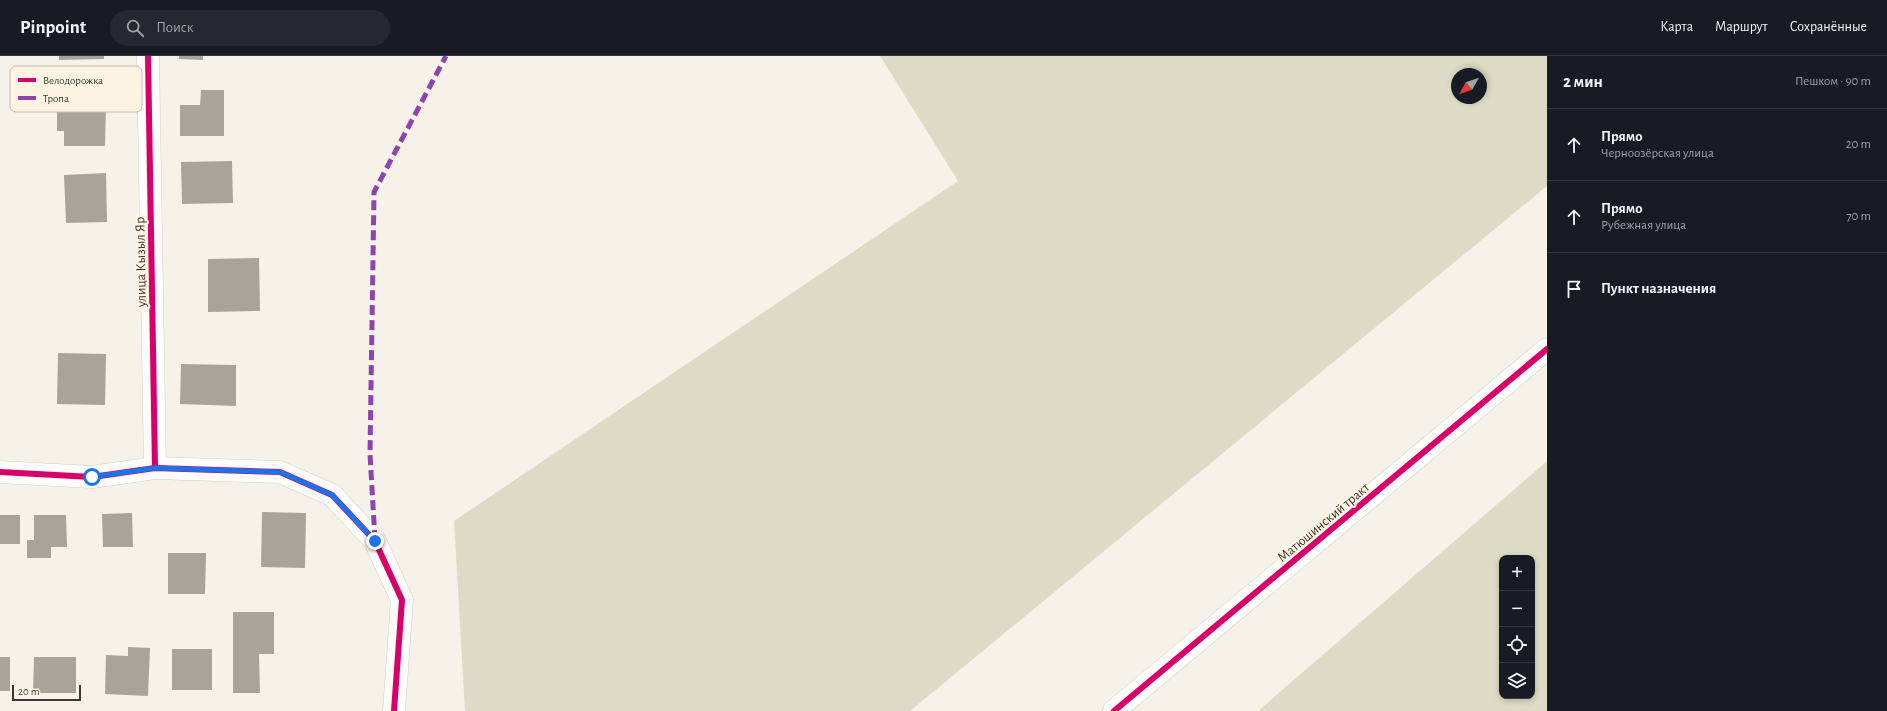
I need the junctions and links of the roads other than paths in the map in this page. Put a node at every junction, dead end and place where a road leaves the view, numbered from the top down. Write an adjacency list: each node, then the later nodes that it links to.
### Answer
1 (148, 56): 3 (street, улица Кызыл Яр)
2 (1547, 349): 6 (street, Матюшинский тракт)
3 (155, 468): 4 (street); 5 (street)
4 (0, 472)
5 (394, 711)
6 (1114, 711)

